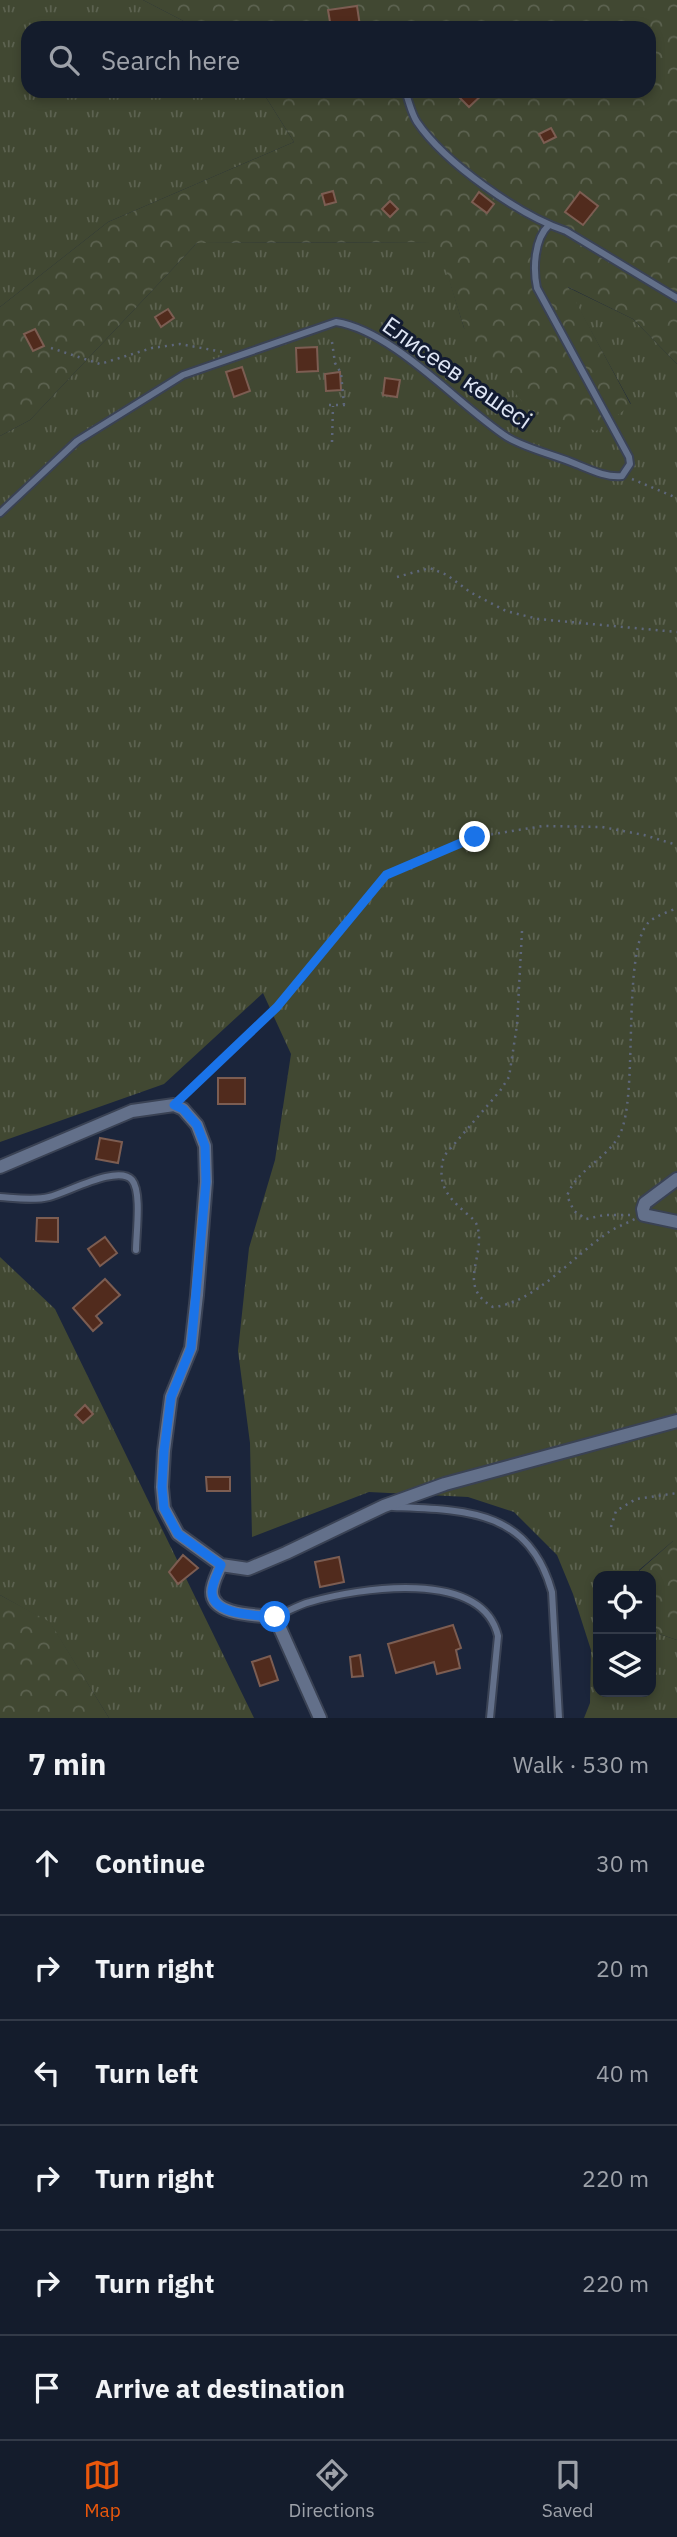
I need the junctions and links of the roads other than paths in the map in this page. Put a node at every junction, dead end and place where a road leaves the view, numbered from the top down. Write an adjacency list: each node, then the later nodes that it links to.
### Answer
1 (408, 98): 2 (lane)
2 (549, 225): 3 (lane); 4 (lane, Елисеев көшесі)
3 (677, 298)
4 (0, 513)
5 (0, 1167): 12 (street)
6 (677, 1179): 8 (street)
7 (0, 1197): 9 (lane)
8 (677, 1222)
9 (136, 1251)
10 (677, 1420): 11 (street)
11 (384, 1506): 12 (street); 16 (lane)
12 (221, 1565): 13 (street)
13 (275, 1617): 14 (street); 15 (lane)
14 (320, 1718)
15 (490, 1718)
16 (559, 1718)

